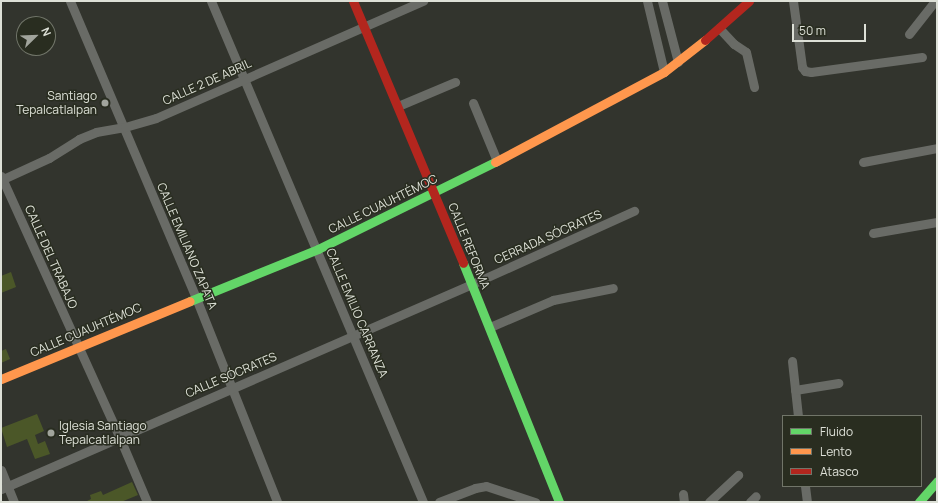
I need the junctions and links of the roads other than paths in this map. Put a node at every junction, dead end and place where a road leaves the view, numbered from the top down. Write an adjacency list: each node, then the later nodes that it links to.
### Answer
1 (70, 1): 21 (street, CALLE EMILIANO ZAPATA)
2 (211, 1): 16 (street, CALLE EMILIO CARRANZA)
3 (353, 1): 10 (street, CALLE REFORMA)
4 (423, 1): 10 (street, CALLE 2 DE ABRIL)
5 (647, 1): 15 (street)
6 (662, 1): 14 (street)
7 (750, 1): 11 (street, CALLE CUAUHTÉMOC)
8 (793, 1): 13 (street)
9 (935, 1): 12 (street)
10 (365, 27): 16 (street, CALLE 2 DE ABRIL); 20 (street, CALLE REFORMA)
11 (719, 28): 14 (street, CALLE CUAUHTÉMOC); 18 (street)
12 (908, 34)
13 (922, 56)
14 (678, 62): 15 (street, CALLE CUAUHTÉMOC)
15 (664, 72): 23 (street, CALLE CUAUHTÉMOC)
16 (244, 78): 21 (street, CALLE 2 DE ABRIL); 30 (street, CALLE EMILIO CARRANZA)
17 (455, 82): 20 (street)
18 (754, 87)
19 (473, 103): 23 (street)
20 (398, 106): 26 (street, CALLE REFORMA)
21 (125, 127): 25 (street, CALLE 2 DE ABRIL); 33 (street, CALLE EMILIANO ZAPATA)
22 (937, 148): 24 (street)
23 (497, 161): 26 (street, CALLE CUAUHTÉMOC)
24 (863, 162)
25 (2, 178): 36 (street, CALLE DEL TRABAJO)
26 (435, 192): 30 (street, CALLE CUAUHTÉMOC); 31 (street, CALLE REFORMA)
27 (634, 211): 31 (street, CERRADA SÓCRATES)
28 (937, 222): 29 (street)
29 (873, 232)
30 (318, 249): 33 (street, CALLE CUAUHTÉMOC); 35 (street, CALLE EMILIO CARRANZA)
31 (472, 284): 34 (street, CALLE REFORMA); 35 (street, CALLE SÓCRATES)
32 (613, 288): 34 (street)
33 (196, 298): 36 (street, CALLE CUAUHTÉMOC); 40 (street, CALLE EMILIANO ZAPATA)
34 (490, 327): 55 (street, CALLE REFORMA)
35 (354, 336): 40 (street, CALLE SÓCRATES); 52 (street, CALLE EMILIO CARRANZA)
36 (77, 346): 38 (street, CALLE CUAUHTÉMOC); 43 (street, CALLE DEL TRABAJO)
37 (792, 361): 41 (street)
38 (1, 379)
39 (838, 383): 41 (street)
40 (232, 387): 43 (street, CALLE SÓCRATES); 51 (street, CALLE EMILIANO ZAPATA)
41 (795, 390): 42 (street)
42 (798, 415)
43 (120, 436): 47 (street, CALLE SÓCRATES); 50 (street, CALLE DEL TRABAJO)
44 (1, 470): 47 (street)
45 (738, 475): 56 (street)
46 (937, 481): 58 (street)
47 (4, 487): 49 (street)
48 (805, 487): 57 (street)
49 (14, 502)
50 (147, 502)
51 (277, 502)
52 (423, 502)
53 (439, 502): 54 (street)
54 (535, 502)
55 (559, 502)
56 (709, 502)
57 (807, 502)
58 (919, 502)

